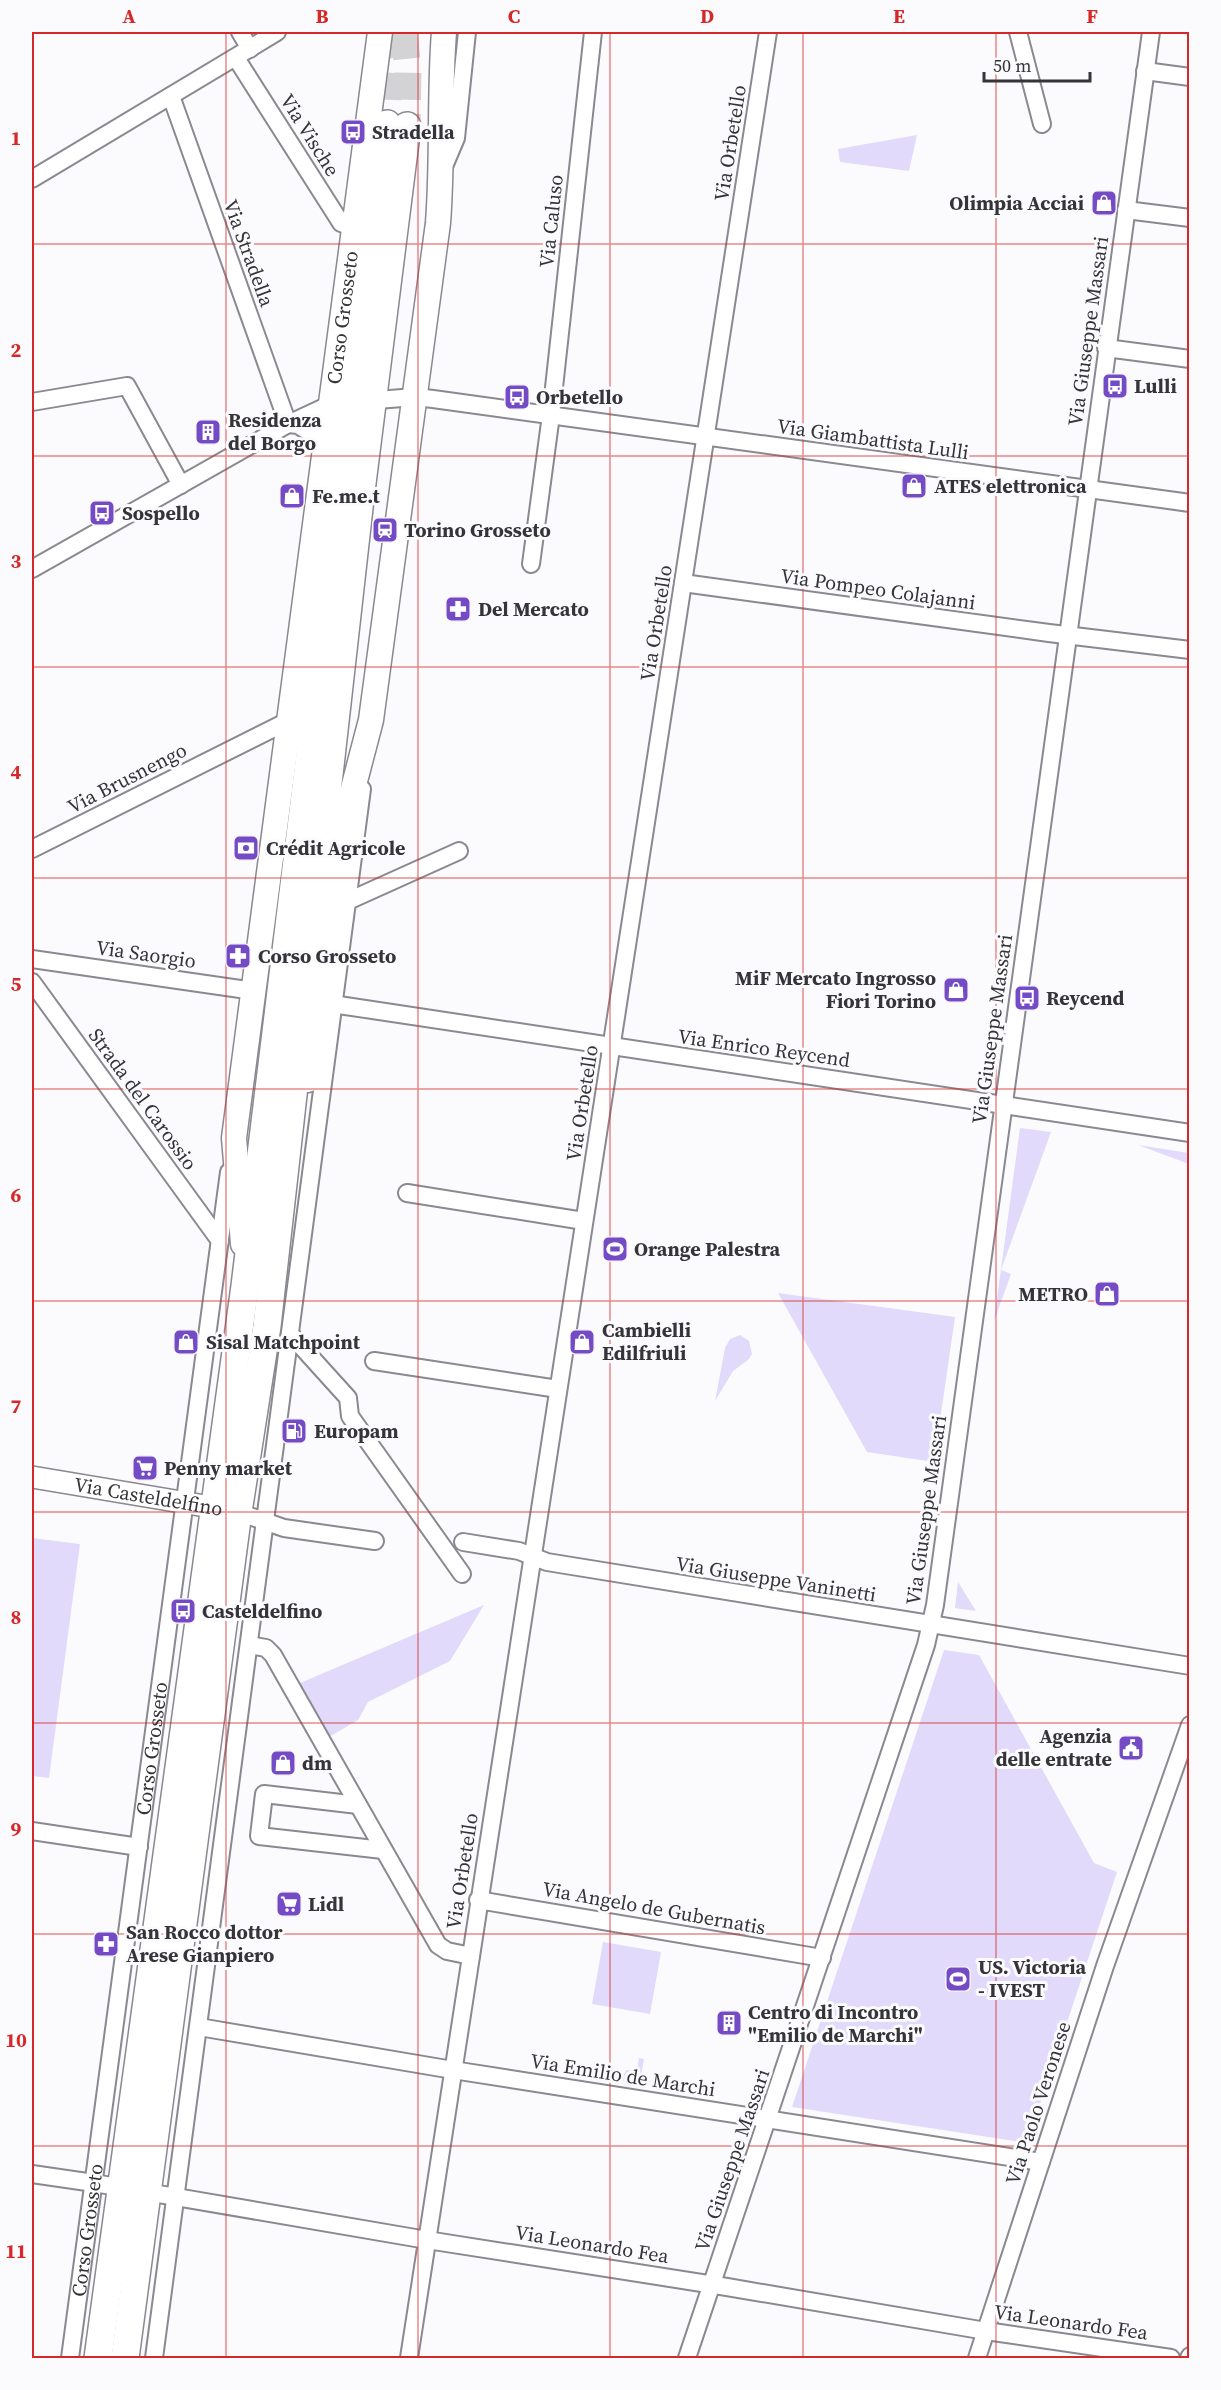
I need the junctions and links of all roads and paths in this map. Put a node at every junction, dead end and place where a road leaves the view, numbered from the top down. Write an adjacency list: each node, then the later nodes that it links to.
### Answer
1 (240, 32): 10 (street, Via Vische)
2 (277, 32): 10 (street)
3 (380, 32): 20 (main road, Corso Grosseto)
4 (444, 32): 16 (main road, Corso Grosseto)
5 (467, 32): 16 (street, Corso Grosseto)
6 (593, 32): 26 (street, Via Caluso)
7 (768, 32): 28 (street, Via Orbetello)
8 (1018, 32): 14 (street)
9 (1151, 32): 11 (street, Via Giuseppe Massari)
10 (243, 53): 13 (street); 20 (street, Via Vische)
11 (1145, 71): 12 (street); 18 (street, Via Giuseppe Massari)
12 (1190, 77)
13 (171, 96): 17 (street); 27 (street, Via Stradella)
14 (1042, 124)
15 (397, 125): 25 (main road)
16 (442, 174): 23 (main road, Corso Grosseto)
17 (32, 179)
18 (1126, 210): 19 (street); 21 (street, Via Giuseppe Massari)
19 (1190, 218)
20 (354, 228): 25 (main road, Corso Grosseto)
21 (1106, 348): 22 (street); 31 (street, Via Giuseppe Massari)
22 (1190, 359)
23 (415, 397): 25 (street, Via Giambattista Lulli); 26 (street, Via Giambattista Lulli); 39 (main road, Corso Grosseto)
24 (32, 402): 30 (street)
25 (352, 402): 27 (street); 29 (main road, Corso Grosseto); 56 (main road, Corso Grosseto); 57 (main road, Corso Grosseto)
26 (550, 415): 28 (street, Via Giambattista Lulli); 33 (street)
27 (288, 424): 29 (street); 30 (street)
28 (705, 438): 31 (street, Via Giambattista Lulli); 35 (street, Via Orbetello)
29 (326, 443): 38 (main road, Corso Grosseto)
30 (181, 485): 34 (street)
31 (1087, 490): 32 (street, Via Giambattista Lulli); 36 (street, Via Giuseppe Massari)
32 (1190, 503)
33 (531, 564)
34 (32, 568)
35 (683, 583): 36 (street, Via Pompeo Colajanni); 49 (street, Via Orbetello)
36 (1068, 636): 37 (street); 50 (street, Via Giuseppe Massari)
37 (1190, 650)
38 (290, 720): 40 (street, Via Brusnengo); 41 (main road, Corso Grosseto)
39 (371, 720): 44 (street, Corso Grosseto); 57 (main road, Corso Grosseto)
40 (241, 744): 41 (street, Via Brusnengo); 42 (street, Via Brusnengo)
41 (286, 751): 47 (main road, Corso Grosseto)
42 (32, 849)
43 (459, 851): 44 (street)
44 (348, 901): 48 (street, Corso Grosseto)
45 (32, 959): 47 (street, Via Saorgio)
46 (32, 982): 55 (street, Strada del Carossio)
47 (254, 991): 52 (main road, Corso Grosseto)
48 (332, 1004): 49 (street, Via Enrico Reycend); 58 (street, Corso Grosseto)
49 (612, 1047): 50 (street, Via Enrico Reycend); 54 (street, Via Orbetello)
50 (1003, 1105): 51 (street, Via Enrico Reycend); 69 (street, Via Giuseppe Massari)
51 (1190, 1133)
52 (234, 1138): 55 (street, Corso Grosseto); 56 (main road, Corso Grosseto)
53 (407, 1193): 54 (street)
54 (584, 1221): 60 (street, Via Orbetello)
55 (220, 1241): 62 (street, Corso Grosseto)
56 (245, 1286): 63 (main road, Corso Grosseto)
57 (268, 1319): 63 (main road, Corso Grosseto)
58 (291, 1335): 64 (street, Corso Grosseto); 68 (street)
59 (374, 1361): 60 (street)
60 (558, 1389): 67 (street, Via Orbetello)
61 (32, 1477): 62 (street, Via Casteldelfino)
62 (185, 1502): 63 (street, Via Casteldelfino); 75 (street, Corso Grosseto)
63 (227, 1510): 64 (street, Via Casteldelfino); 86 (main road, Corso Grosseto)
64 (266, 1523): 65 (street); 70 (street, Corso Grosseto)
65 (375, 1541)
66 (463, 1542): 67 (street, Via Giuseppe Vaninetti)
67 (533, 1557): 69 (street, Via Giuseppe Vaninetti); 77 (street, Via Orbetello)
68 (462, 1575)
69 (931, 1624): 71 (street, Via Giuseppe Vaninetti); 79 (street, Via Giuseppe Massari)
70 (249, 1645): 73 (street); 80 (street, Corso Grosseto)
71 (1190, 1666)
72 (1190, 1725): 83 (street, Via Paolo Veronese)
73 (358, 1805): 76 (street); 76 (street)
74 (32, 1831): 75 (street)
75 (139, 1847): 85 (street, Corso Grosseto)
76 (383, 1850): 78 (street)
77 (478, 1900): 78 (street, Via Orbetello); 79 (street, Via Angelo de Gubernatis)
78 (471, 1956): 81 (street, Via Orbetello)
79 (822, 1958): 82 (street, Via Giuseppe Massari)
80 (199, 2027): 81 (street, Via Emilio de Marchi); 87 (street, Corso Grosseto)
81 (453, 2070): 82 (street, Via Emilio de Marchi); 88 (street, Via Orbetello)
82 (768, 2120): 83 (street, Via Emilio de Marchi); 89 (street, Via Giuseppe Massari)
83 (1041, 2162): 90 (street, Via Paolo Veronese)
84 (32, 2174): 85 (street, Via Leonardo Fea)
85 (94, 2183): 86 (street, Via Leonardo Fea); 91 (street, Corso Grosseto)
86 (135, 2191): 87 (street, Via Leonardo Fea); 92 (main road, Corso Grosseto); 93 (main road, Corso Grosseto)
87 (175, 2198): 88 (street, Via Leonardo Fea); 94 (street, Corso Grosseto)
88 (427, 2240): 89 (street, Via Leonardo Fea); 95 (street, Via Orbetello)
89 (712, 2284): 90 (street, Via Leonardo Fea); 96 (street, Via Giuseppe Massari)
90 (986, 2331): 97 (street, Via Paolo Veronese); 98 (street, Via Leonardo Fea)
91 (70, 2358)
92 (98, 2358)
93 (125, 2358)
94 (154, 2358)
95 (409, 2358)
96 (687, 2358)
97 (977, 2358)
98 (1171, 2358)

